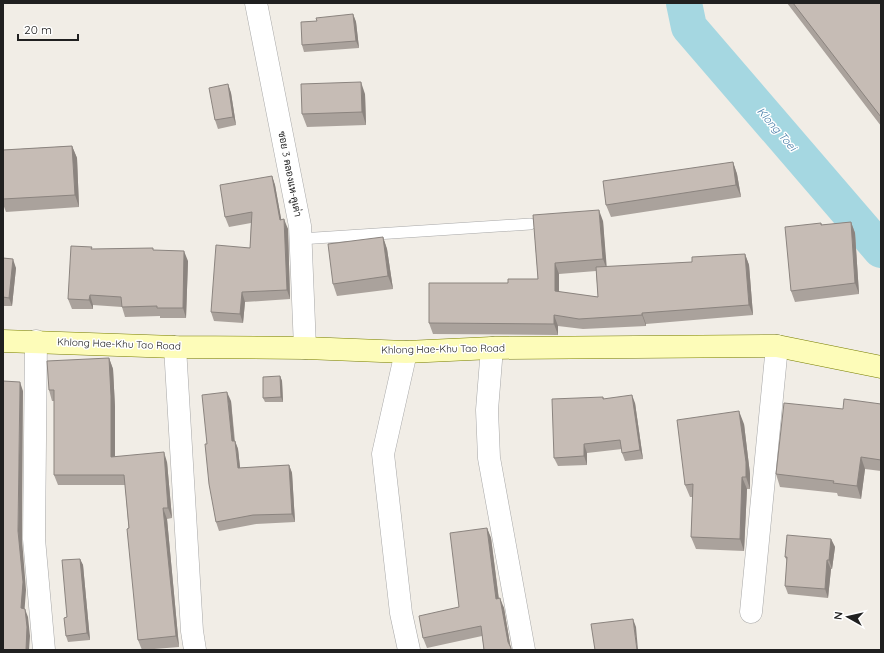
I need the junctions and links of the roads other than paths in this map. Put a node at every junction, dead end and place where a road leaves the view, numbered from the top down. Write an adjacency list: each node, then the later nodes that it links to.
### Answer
1 (256, 3): 3 (street, ซอย 3 คลองแห-คูเต่า)
2 (530, 224): 3 (lane)
3 (300, 240): 8 (street, ซอย 3 คลองแห-คูเต่า)
4 (3, 341): 5 (street, Khlong Hae-Khu Tao Road)
5 (36, 341): 7 (street, Khlong Hae-Khu Tao Road); 13 (street)
6 (777, 346): 9 (street, Khlong Hae-Khu Tao Road); 11 (street, Khlong Hae-Khu Tao Road); 12 (street)
7 (175, 347): 8 (street, Khlong Hae-Khu Tao Road); 14 (street)
8 (305, 348): 10 (street, Khlong Hae-Khu Tao Road)
9 (492, 348): 10 (street, Khlong Hae-Khu Tao Road); 16 (street)
10 (406, 352): 15 (street)
11 (881, 367)
12 (751, 612)
13 (44, 650)
14 (195, 650)
15 (409, 650)
16 (524, 650)

